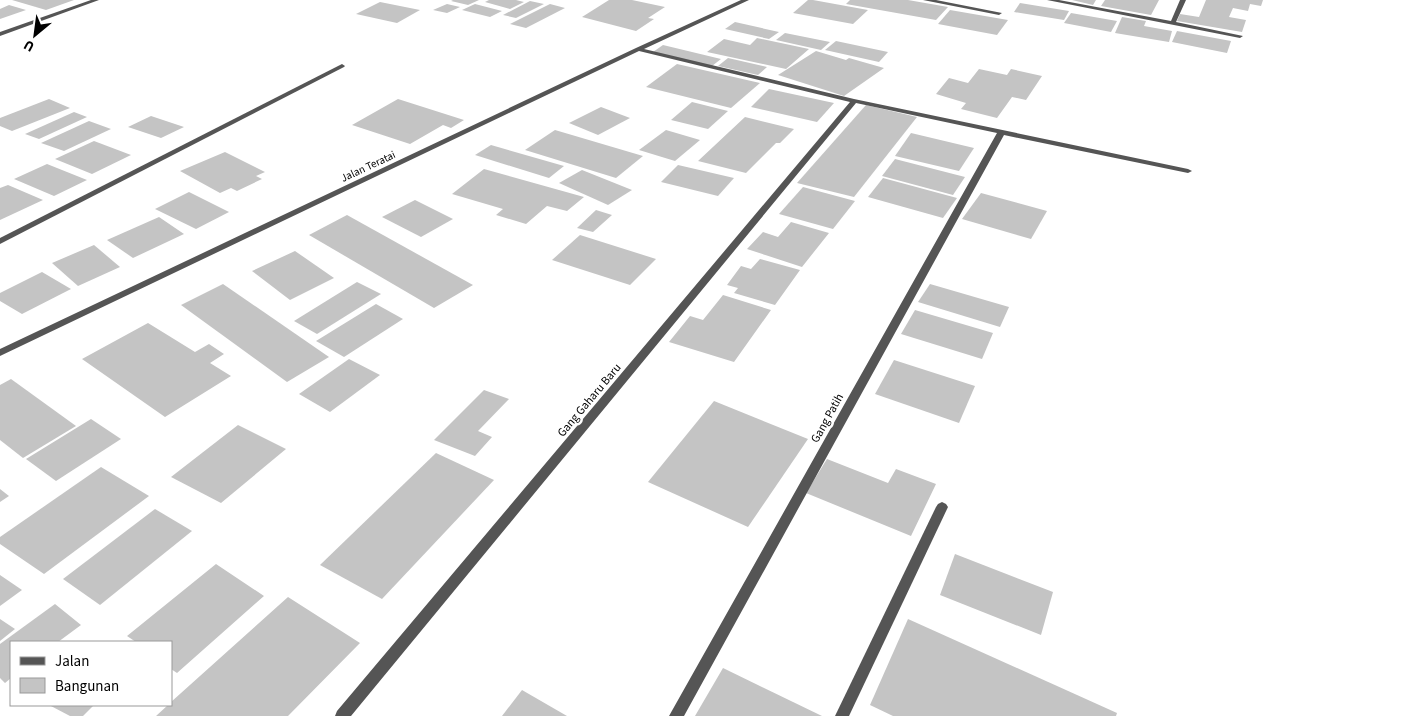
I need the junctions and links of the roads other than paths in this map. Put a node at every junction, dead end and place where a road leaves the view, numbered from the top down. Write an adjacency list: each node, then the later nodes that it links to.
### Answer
1 (96, 0): 8 (street)
2 (746, 0): 10 (street, Jalan Teratai)
3 (926, 0): 6 (street)
4 (1050, 0): 7 (street)
5 (1183, 0): 7 (street)
6 (1000, 13)
7 (1173, 23): 9 (street)
8 (0, 34)
9 (1240, 36)
10 (638, 49): 12 (street); 16 (street, Jalan Teratai)
11 (342, 66): 15 (street)
12 (854, 101): 13 (street); 18 (street, Gang Gaharu Baru)
13 (1002, 133): 14 (street); 19 (street, Gang Patih)
14 (1188, 171)
15 (0, 241)
16 (0, 353)
17 (942, 507): 20 (street)
18 (342, 716)
19 (676, 716)
20 (842, 716)

